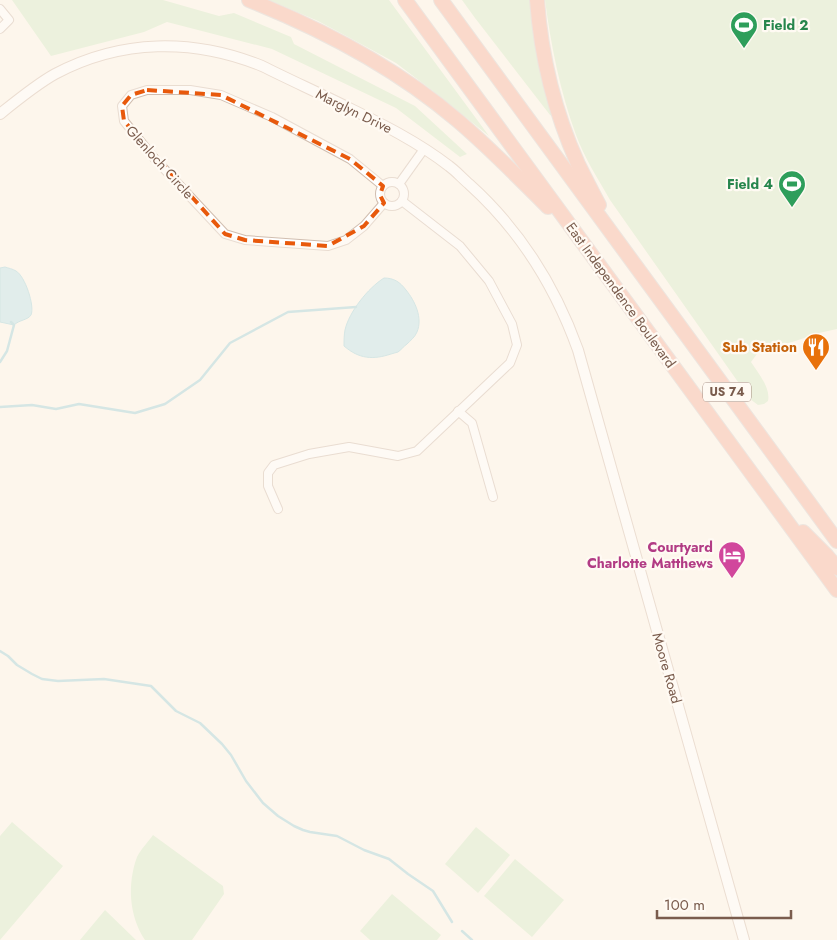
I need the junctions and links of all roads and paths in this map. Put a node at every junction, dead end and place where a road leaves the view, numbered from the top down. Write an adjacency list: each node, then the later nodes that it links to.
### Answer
1 (249, 0): 13 (highway)
2 (405, 0): 13 (highway, East Independence Boulevard / US 74)
3 (441, 0): 14 (highway, East Independence Boulevard / US 74)
4 (537, 0): 14 (highway)
5 (0, 9): 6 (street)
6 (0, 29)
7 (2, 109): 8 (street, Marglyn Drive)
8 (424, 149): 9 (street); 15 (street, Marglyn Drive)
9 (399, 184): 10 (street); 11 (street)
10 (383, 186): 12 (street); 12 (street, Glenloch Circle)
11 (402, 201): 12 (street); 16 (street)
12 (384, 203)
13 (577, 235): 18 (highway, East Independence Boulevard / US 74)
14 (618, 242): 20 (highway, East Independence Boulevard / US 74)
15 (590, 396): 23 (street, Moore Road)
16 (458, 411): 17 (street); 19 (street)
17 (493, 498)
18 (772, 502): 21 (highway); 22 (highway, East Independence Boulevard / US 74)
19 (278, 509)
20 (837, 542)
21 (837, 568)
22 (837, 590)
23 (744, 940)

